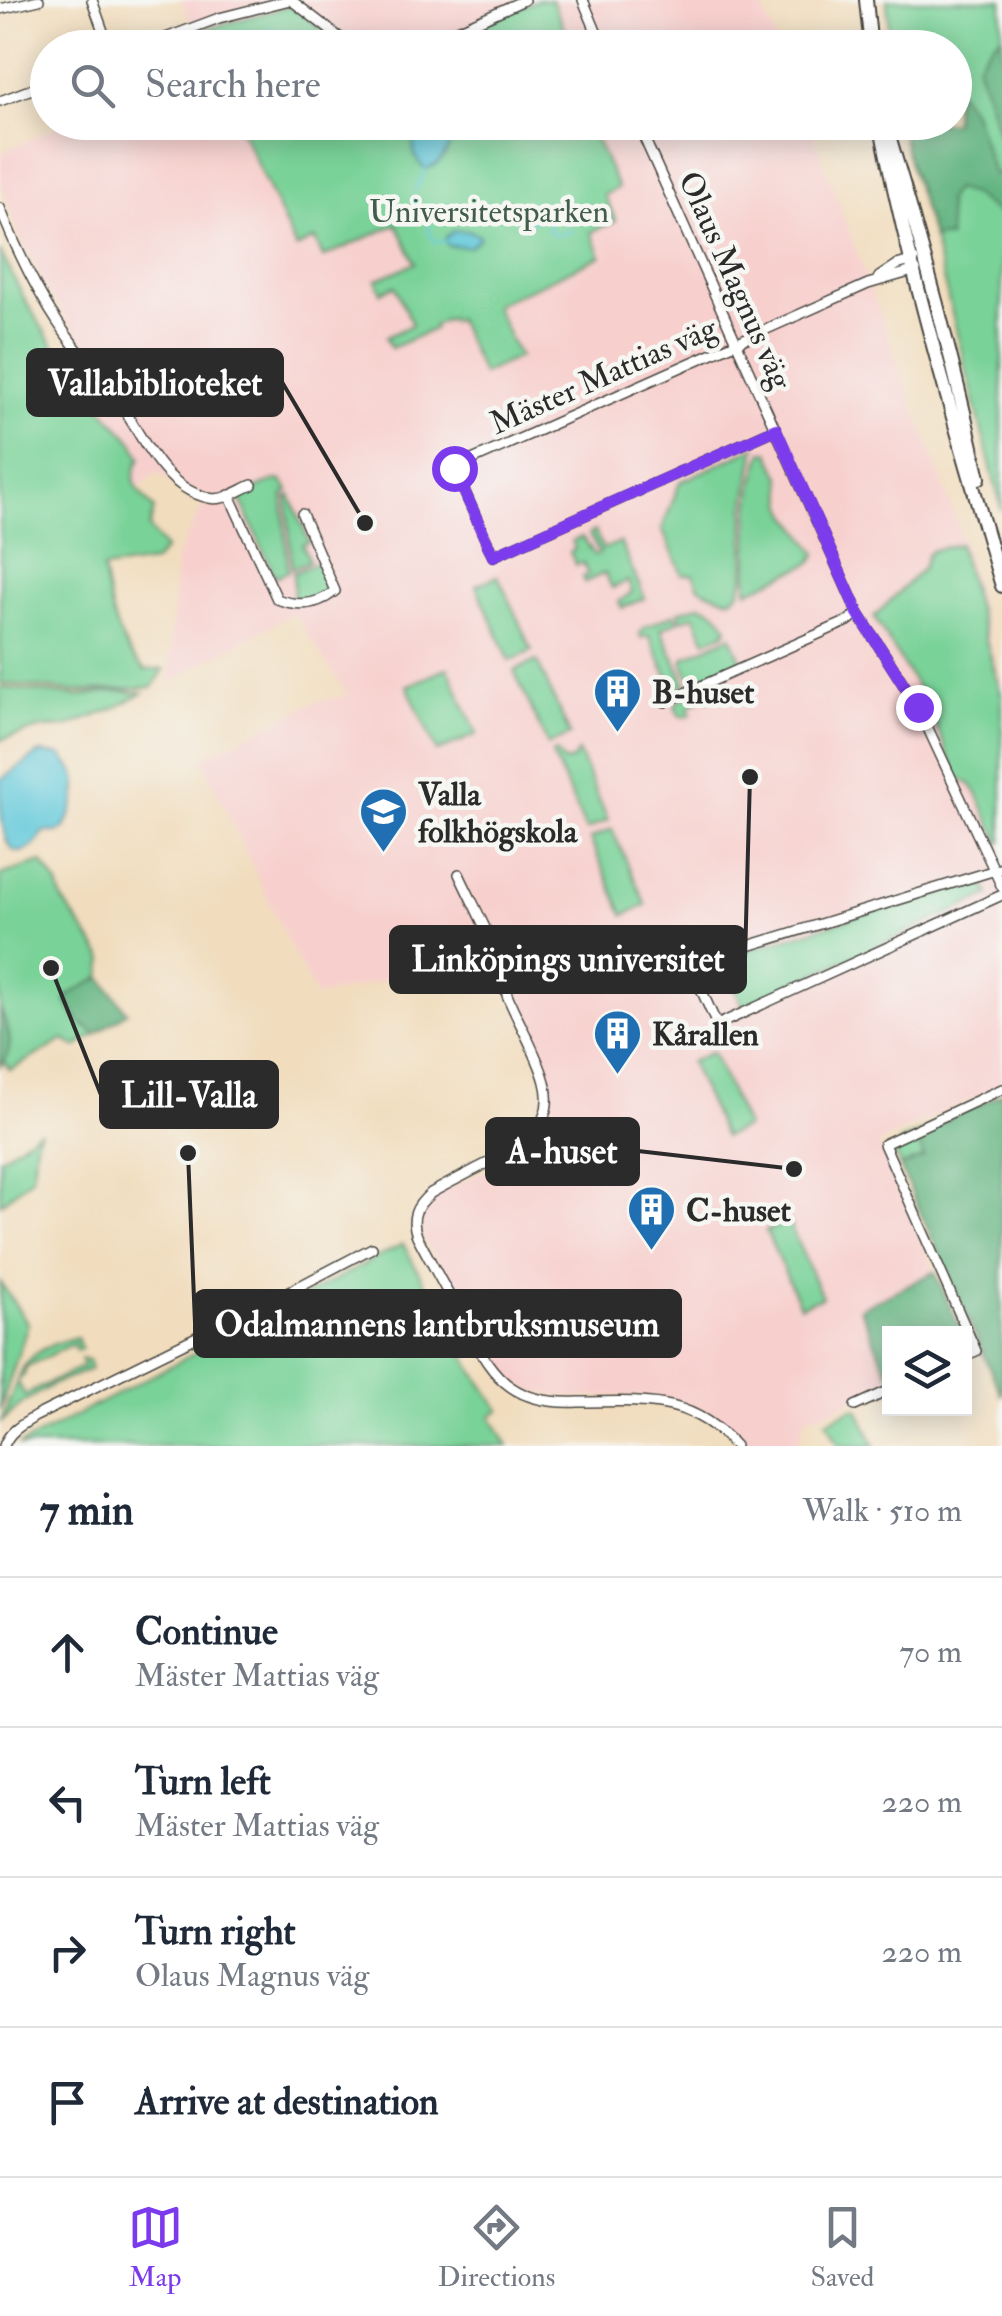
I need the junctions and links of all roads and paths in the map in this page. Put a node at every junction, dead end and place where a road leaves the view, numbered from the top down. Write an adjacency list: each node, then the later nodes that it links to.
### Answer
1 (39, 0): 7 (street)
2 (92, 0): 8 (street)
3 (291, 0): 9 (street); 10 (street)
4 (524, 0): 11 (street)
5 (583, 0): 12 (street)
6 (866, 0): 13 (main road)
7 (0, 9)
8 (103, 30)
9 (188, 30)
10 (330, 30)
11 (458, 30)
12 (596, 30)
13 (869, 30)
14 (30, 90): 15 (street)
15 (0, 101)
16 (645, 140): 20 (street, Olaus Magnus väg)
17 (888, 140): 19 (main road)
18 (0, 208): 23 (street)
19 (919, 264): 20 (street, Mäster Mattias väg); 25 (main road)
20 (736, 342): 21 (street, Olaus Magnus väg); 21 (street, Mäster Mattias väg)
21 (776, 429): 26 (street, Olaus Magnus väg)
22 (252, 485): 23 (street)
23 (230, 495): 24 (street)
24 (302, 514)
25 (1002, 586)
26 (858, 613): 27 (street); 28 (street, Olaus Magnus väg)
27 (665, 702)
28 (999, 869): 30 (street, Olaus Magnus väg); 31 (street)
29 (460, 874): 38 (street)
30 (1002, 887)
31 (1002, 895)
32 (1002, 1088): 34 (street)
33 (372, 1248): 37 (street)
34 (965, 1326)
35 (882, 1394): 36 (street)
36 (855, 1406)
37 (4, 1446)
38 (735, 1446)

